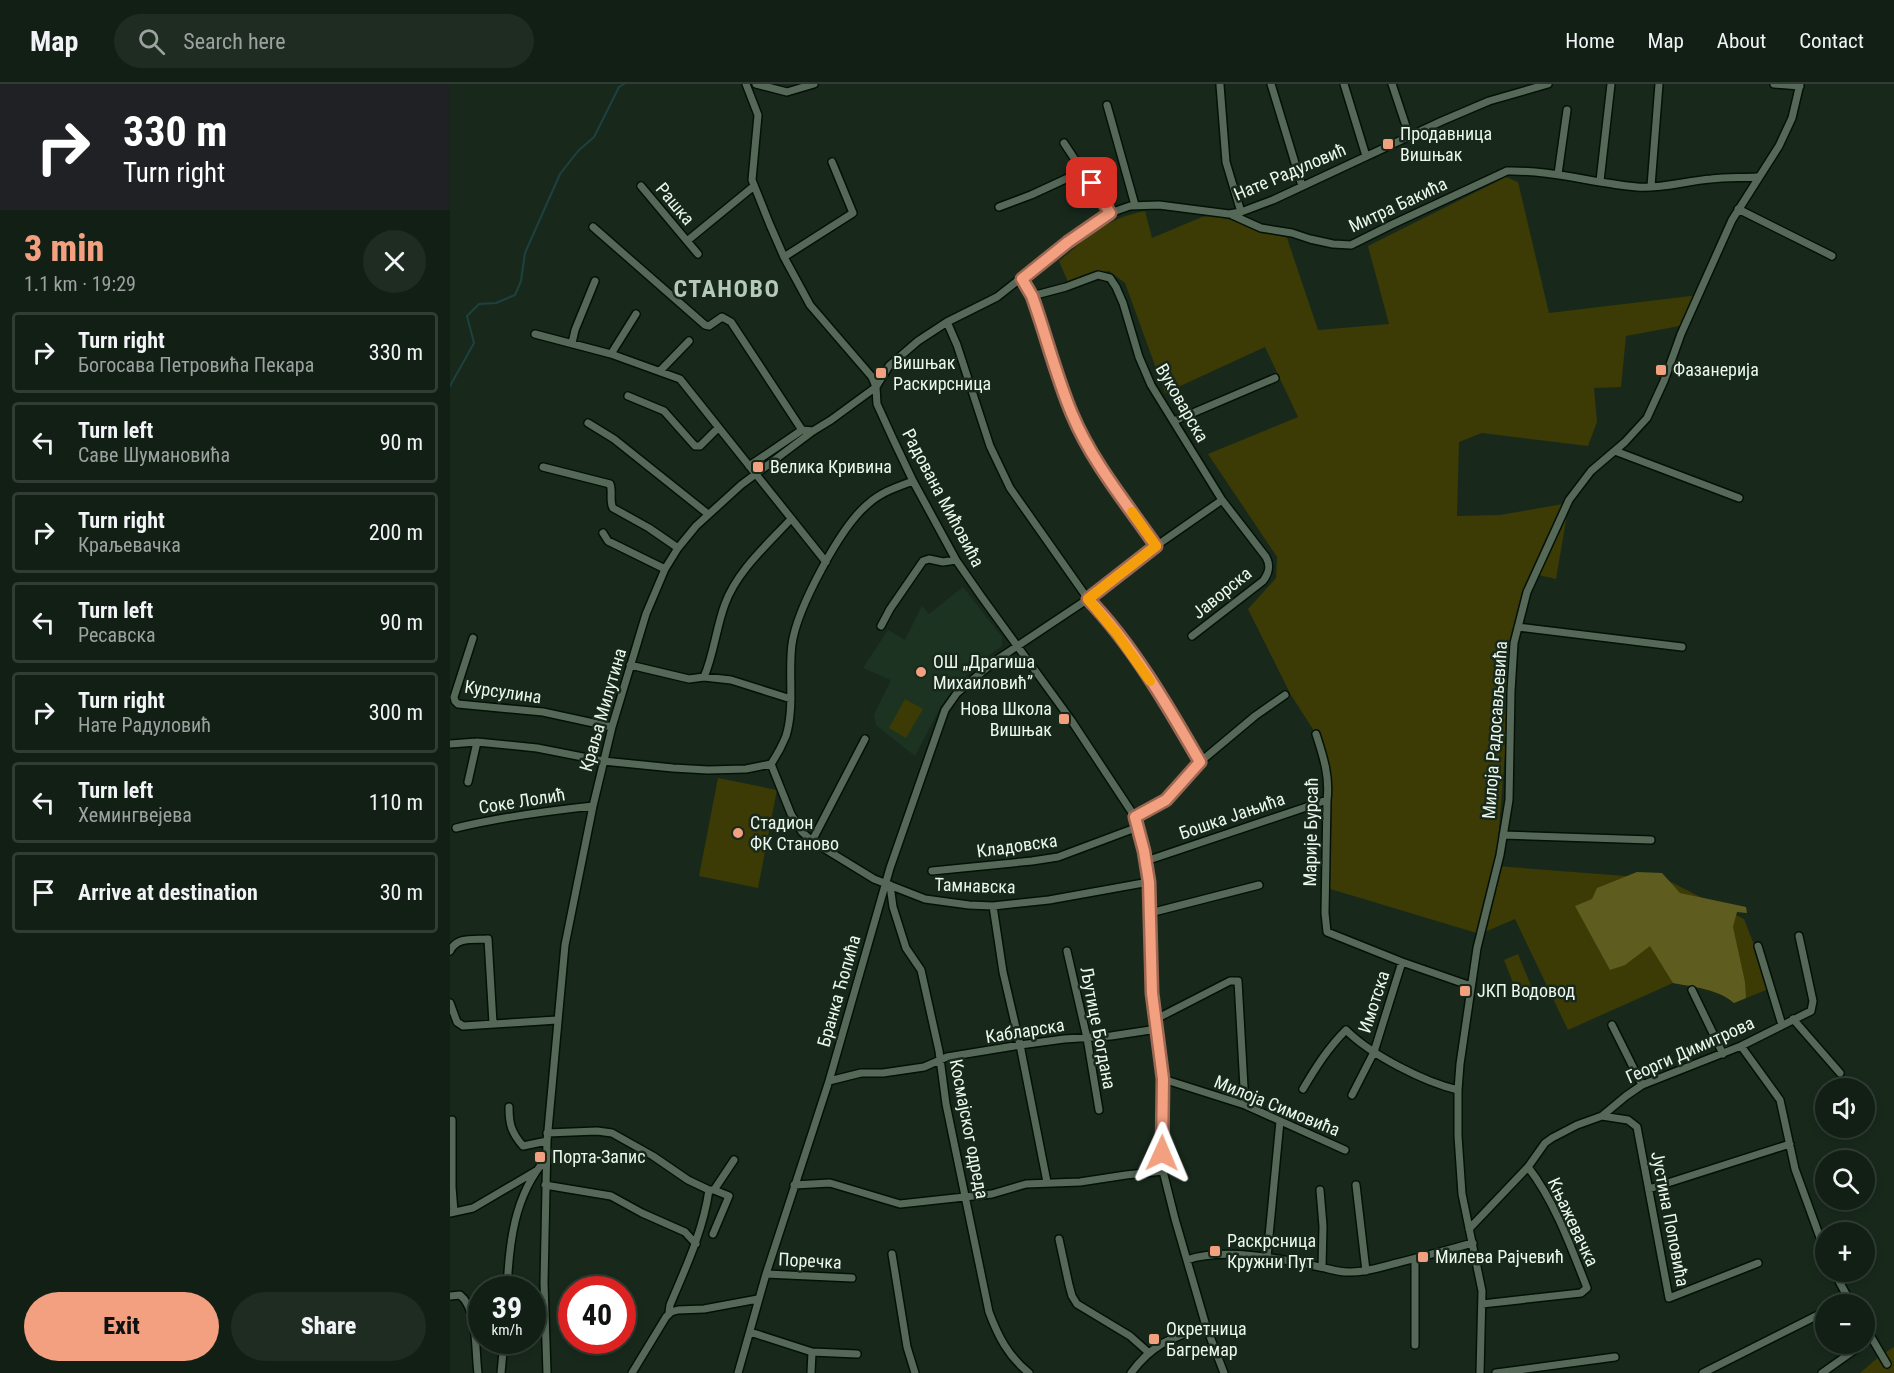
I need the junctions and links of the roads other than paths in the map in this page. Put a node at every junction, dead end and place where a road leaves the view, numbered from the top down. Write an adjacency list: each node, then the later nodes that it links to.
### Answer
1 (746, 84): 24 (street, Радована Мићовића)
2 (756, 84): 3 (street)
3 (814, 84)
4 (1271, 84): 25 (street)
5 (1344, 84): 17 (street)
6 (1392, 84): 15 (street)
7 (1548, 84): 15 (street, Нате Радуловић)
8 (1611, 84): 22 (street)
9 (1659, 84): 26 (street)
10 (1774, 84): 12 (street)
11 (1220, 85): 30 (street)
12 (1801, 85): 21 (street, Милоја Радосављевића)
13 (1107, 105): 27 (street)
14 (1568, 110): 20 (street)
15 (1409, 135): 17 (street, Нате Радуловић)
16 (1064, 143): 19 (street)
17 (1366, 156): 25 (street, Нате Радуловић)
18 (832, 162): 37 (street)
19 (1083, 171): 28 (street); 31 (street)
20 (1558, 174): 22 (street, Митра Бакића); 32 (street, Митра Бакића)
21 (1757, 177): 26 (street, Митра Бакића); 29 (street, Милоја Радосављевића)
22 (1600, 181): 26 (street, Митра Бакића)
23 (641, 186): 34 (street, Рашка)
24 (754, 186): 34 (street); 37 (street, Радована Мићовића)
25 (1302, 186): 30 (street, Нате Радуловић)
26 (1650, 186)
27 (1135, 205): 31 (street, Нате Радуловић); 32 (street, Нате Радуловић)
28 (999, 207)
29 (1738, 209): 36 (street); 56 (street, Милоја Радосављевића)
30 (1241, 212): 32 (street, Нате Радуловић)
31 (1110, 213): 38 (street, Нате Радуловић)
32 (1229, 214)
33 (593, 227): 54 (street)
34 (687, 241): 35 (street, Рашка)
35 (698, 254)
36 (1832, 256)
37 (784, 257): 49 (street, Радована Мићовића)
38 (1022, 279): 40 (street); 42 (street, Нате Радуловић)
39 (596, 281): 45 (street)
40 (1032, 296): 51 (street, Вуковарска); 66 (street)
41 (636, 314): 46 (street)
42 (947, 322): 49 (street, Нате Радуловић); 72 (street)
43 (535, 334): 45 (street)
44 (689, 341): 47 (street)
45 (572, 342): 46 (street)
46 (610, 354): 47 (street)
47 (660, 371): 53 (street)
48 (1275, 378): 51 (street)
49 (876, 387): 55 (street, Краља Милутина); 60 (street, Радована Мићовића)
50 (628, 396): 53 (street)
51 (1174, 421): 62 (street, Вуковарска)
52 (588, 423): 63 (street)
53 (718, 428): 57 (street)
54 (802, 430): 55 (street); 57 (street)
55 (813, 431): 59 (street, Краља Милутина)
56 (1615, 451): 61 (street); 74 (street, Милоја Радосављевића)
57 (748, 466): 59 (street)
58 (543, 467): 67 (street)
59 (755, 474): 63 (street, Краља Милутина); 64 (street)
60 (913, 481): 68 (street, Радована Мићовића); 69 (street)
61 (1739, 498)
62 (1222, 500): 66 (street, Бранка Ћопића); 71 (street, Вуковарска)
63 (708, 514): 67 (street, Краља Милутина)
64 (791, 519): 69 (street); 80 (street)
65 (603, 533): 70 (street)
66 (1156, 546): 72 (street, Бранка Ћопића)
67 (678, 548): 70 (street, Краља Милутина)
68 (956, 560): 73 (street); 77 (street, Радована Мићовића)
69 (826, 562): 82 (street)
70 (665, 569): 79 (street, Краља Милутина)
71 (1269, 572): 75 (street, Јаворска)
72 (1088, 599): 77 (street, Бранка Ћопића); 89 (street)
73 (881, 626)
74 (1518, 627): 78 (street, Милоја Радосављевића); 97 (street, Милоја Радосављевића)
75 (1192, 636)
76 (473, 638): 83 (street, Курсулина)
77 (1017, 646): 94 (street, Радована Мићовића); 103 (street, Бранка Ћопића)
78 (1682, 647)
79 (630, 665): 80 (street); 83 (street, Краља Милутина)
80 (704, 677): 82 (street)
81 (1285, 695): 89 (street)
82 (791, 699): 90 (street)
83 (612, 727): 88 (street, Краља Милутина)
84 (1316, 734): 92 (street, Марије Бурсаћ)
85 (865, 739): 99 (street)
86 (477, 742): 87 (street); 88 (street); 91 (street)
87 (450, 744)
88 (603, 761): 90 (street); 93 (street, Краља Милутина)
89 (1200, 762): 94 (street)
90 (771, 765): 99 (street, Тамнавска)
91 (468, 782)
92 (1327, 800): 100 (street, Бошка Јањића); 111 (street, Марије Бурсаћ)
93 (593, 806): 96 (street, Соке Лолић); 117 (street, Краља Милутина)
94 (1135, 817): 95 (street, Радована Мићовића)
95 (1138, 827): 100 (street, Радована Мићовића); 101 (street, Кладовска)
96 (456, 828)
97 (1503, 835): 98 (street, Милоја Радосављевића); 112 (street, Милоја Радосављевића)
98 (1651, 840)
99 (812, 842): 103 (street, Тамнавска)
100 (1146, 861): 102 (street, Радована Мићовића)
101 (932, 871)
102 (1149, 882): 105 (street, Тамнавска); 106 (street, Радована Мићовића)
103 (887, 885): 105 (street, Тамнавска); 127 (street, Космајског одреда); 130 (street, Бранка Ћопића)
104 (1259, 885): 106 (street)
105 (993, 906): 123 (street)
106 (1150, 913): 115 (street, Радована Мићовића)
107 (1799, 936): 116 (street, Георги Димитрова)
108 (1758, 946): 119 (street)
109 (450, 951): 118 (street)
110 (1067, 951): 122 (street, Љутице Богдана)
111 (1402, 962): 112 (street); 125 (street, Имотска)
112 (1471, 986): 133 (street, Милоја Радосављевића)
113 (1692, 990): 126 (street)
114 (450, 1003): 118 (street)
115 (1156, 1019): 121 (street, Радована Мићовића); 135 (street)
116 (1794, 1019): 119 (street, Георги Димитрова); 128 (street)
117 (557, 1020): 118 (street); 141 (street, Краља Милутина)
118 (493, 1023)
119 (1782, 1024): 124 (street, Георги Димитрова)
120 (1612, 1025): 131 (street)
121 (1157, 1029): 122 (street, Кабларска); 129 (street, Радована Мићовића)
122 (1087, 1038): 123 (street, Кабларска); 137 (street, Љутице Богдана)
123 (1020, 1045): 127 (street, Кабларска); 149 (street)
124 (1741, 1046): 126 (street, Георги Димитрова); 142 (street)
125 (1374, 1052): 132 (street); 133 (street); 134 (street)
126 (1722, 1054): 131 (street, Георги Димитрова)
127 (940, 1060): 130 (street, Кабларска); 156 (street, Космајског одреда)
128 (1840, 1073)
129 (1163, 1079): 135 (street, Милоја Симовића); 148 (street, Радована Мићовића)
130 (829, 1081): 151 (street, Бранка Ћопића)
131 (1641, 1085): 138 (street, Георги Димитрова)
132 (1303, 1089)
133 (1458, 1090): 159 (street, Милоја Радосављевића)
134 (1352, 1095)
135 (1245, 1105): 140 (street, Милоја Симовића)
136 (509, 1107): 141 (street)
137 (1099, 1110)
138 (1602, 1116): 146 (street, Георги Димитрова); 153 (street, Јустина Поповића)
139 (452, 1120): 157 (street)
140 (1280, 1121): 143 (street, Милоја Симовића); 165 (street)
141 (547, 1137): 144 (street, Краља Милутина); 154 (street)
142 (1790, 1144): 153 (street); 158 (street)
143 (1345, 1150)
144 (546, 1159): 147 (street); 150 (street, Краља Милутина)
145 (734, 1160): 154 (street)
146 (1528, 1167): 159 (street, Георги Димитрова); 176 (street, Књажевачка)
147 (536, 1171): 157 (street); 172 (street)
148 (1163, 1172): 149 (street); 167 (street, Радована Мићовића)
149 (1047, 1182): 156 (street)
150 (546, 1185): 163 (street); 192 (street, Краља Милутина)
151 (794, 1185): 156 (street); 171 (street, Бранка Ћопића)
152 (1356, 1185): 170 (street)
153 (1649, 1189): 168 (street, Јустина Поповића)
154 (711, 1190): 160 (street); 163 (street)
155 (1320, 1190): 169 (street)
156 (966, 1197): 197 (street, Космајског одреда)
157 (452, 1213)
158 (1815, 1224)
159 (1469, 1229): 162 (street, Милоја Радосављевића)
160 (713, 1234)
161 (1059, 1239): 184 (street)
162 (1473, 1243): 166 (street); 176 (street, Милоја Радосављевића)
163 (696, 1244): 177 (street)
164 (892, 1254): 196 (street)
165 (1267, 1257): 167 (street); 169 (street)
166 (1415, 1259): 170 (street); 182 (street)
167 (1187, 1260): 179 (street, Радована Мићовића)
168 (1758, 1263)
169 (1322, 1267): 170 (street)
170 (1366, 1271)
171 (766, 1274): 173 (street, Поречка); 175 (street, Бранка Ћопића)
172 (508, 1276)
173 (852, 1278)
174 (450, 1296): 190 (street)
175 (759, 1299): 177 (street); 180 (street, Бранка Ћопића)
176 (1482, 1304): 200 (street, Милоја Радосављевића)
177 (669, 1313): 193 (street)
178 (1815, 1316): 202 (street)
179 (1206, 1326): 184 (street); 199 (street, Радована Мићовића)
180 (750, 1332): 183 (street); 194 (street, Бранка Ћопића)
181 (1875, 1342): 189 (street)
182 (1415, 1345)
183 (812, 1352): 186 (street); 195 (street)
184 (1149, 1352): 198 (street)
185 (503, 1354): 191 (street)
186 (857, 1354)
187 (1849, 1354): 203 (street)
188 (1615, 1357): 201 (street)
189 (1887, 1364)
190 (478, 1373)
191 (501, 1373)
192 (547, 1373)
193 (632, 1373)
194 (738, 1373)
195 (811, 1373)
196 (915, 1373)
197 (1029, 1373)
198 (1131, 1373)
199 (1224, 1373)
200 (1480, 1373)
201 (1496, 1373)
202 (1702, 1373)
203 (1822, 1373)

